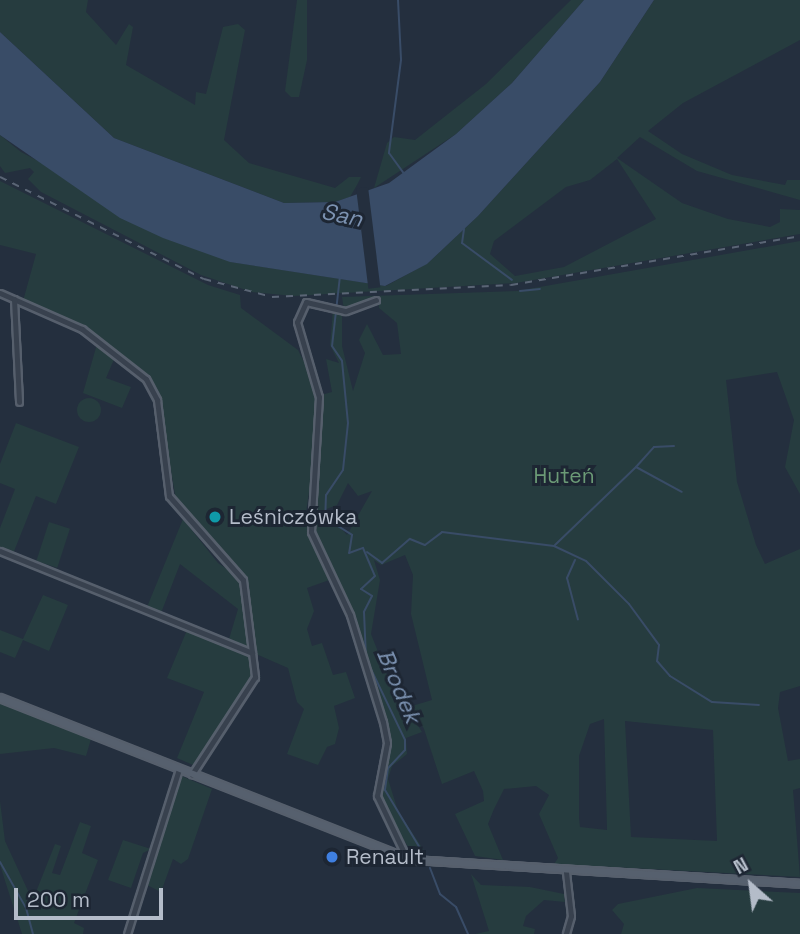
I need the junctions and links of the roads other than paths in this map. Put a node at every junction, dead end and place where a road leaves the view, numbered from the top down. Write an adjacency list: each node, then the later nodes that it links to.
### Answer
1 (0, 293): 2 (street)
2 (14, 299): 4 (street); 6 (street)
3 (376, 300): 10 (street)
4 (19, 402)
5 (0, 551): 6 (street)
6 (252, 653): 9 (street)
7 (0, 698): 8 (main road)
8 (179, 769): 9 (main road); 13 (street)
9 (192, 774): 10 (main road)
10 (407, 859): 11 (main road)
11 (566, 872): 12 (main road); 14 (street)
12 (800, 884)
13 (127, 934)
14 (566, 934)

